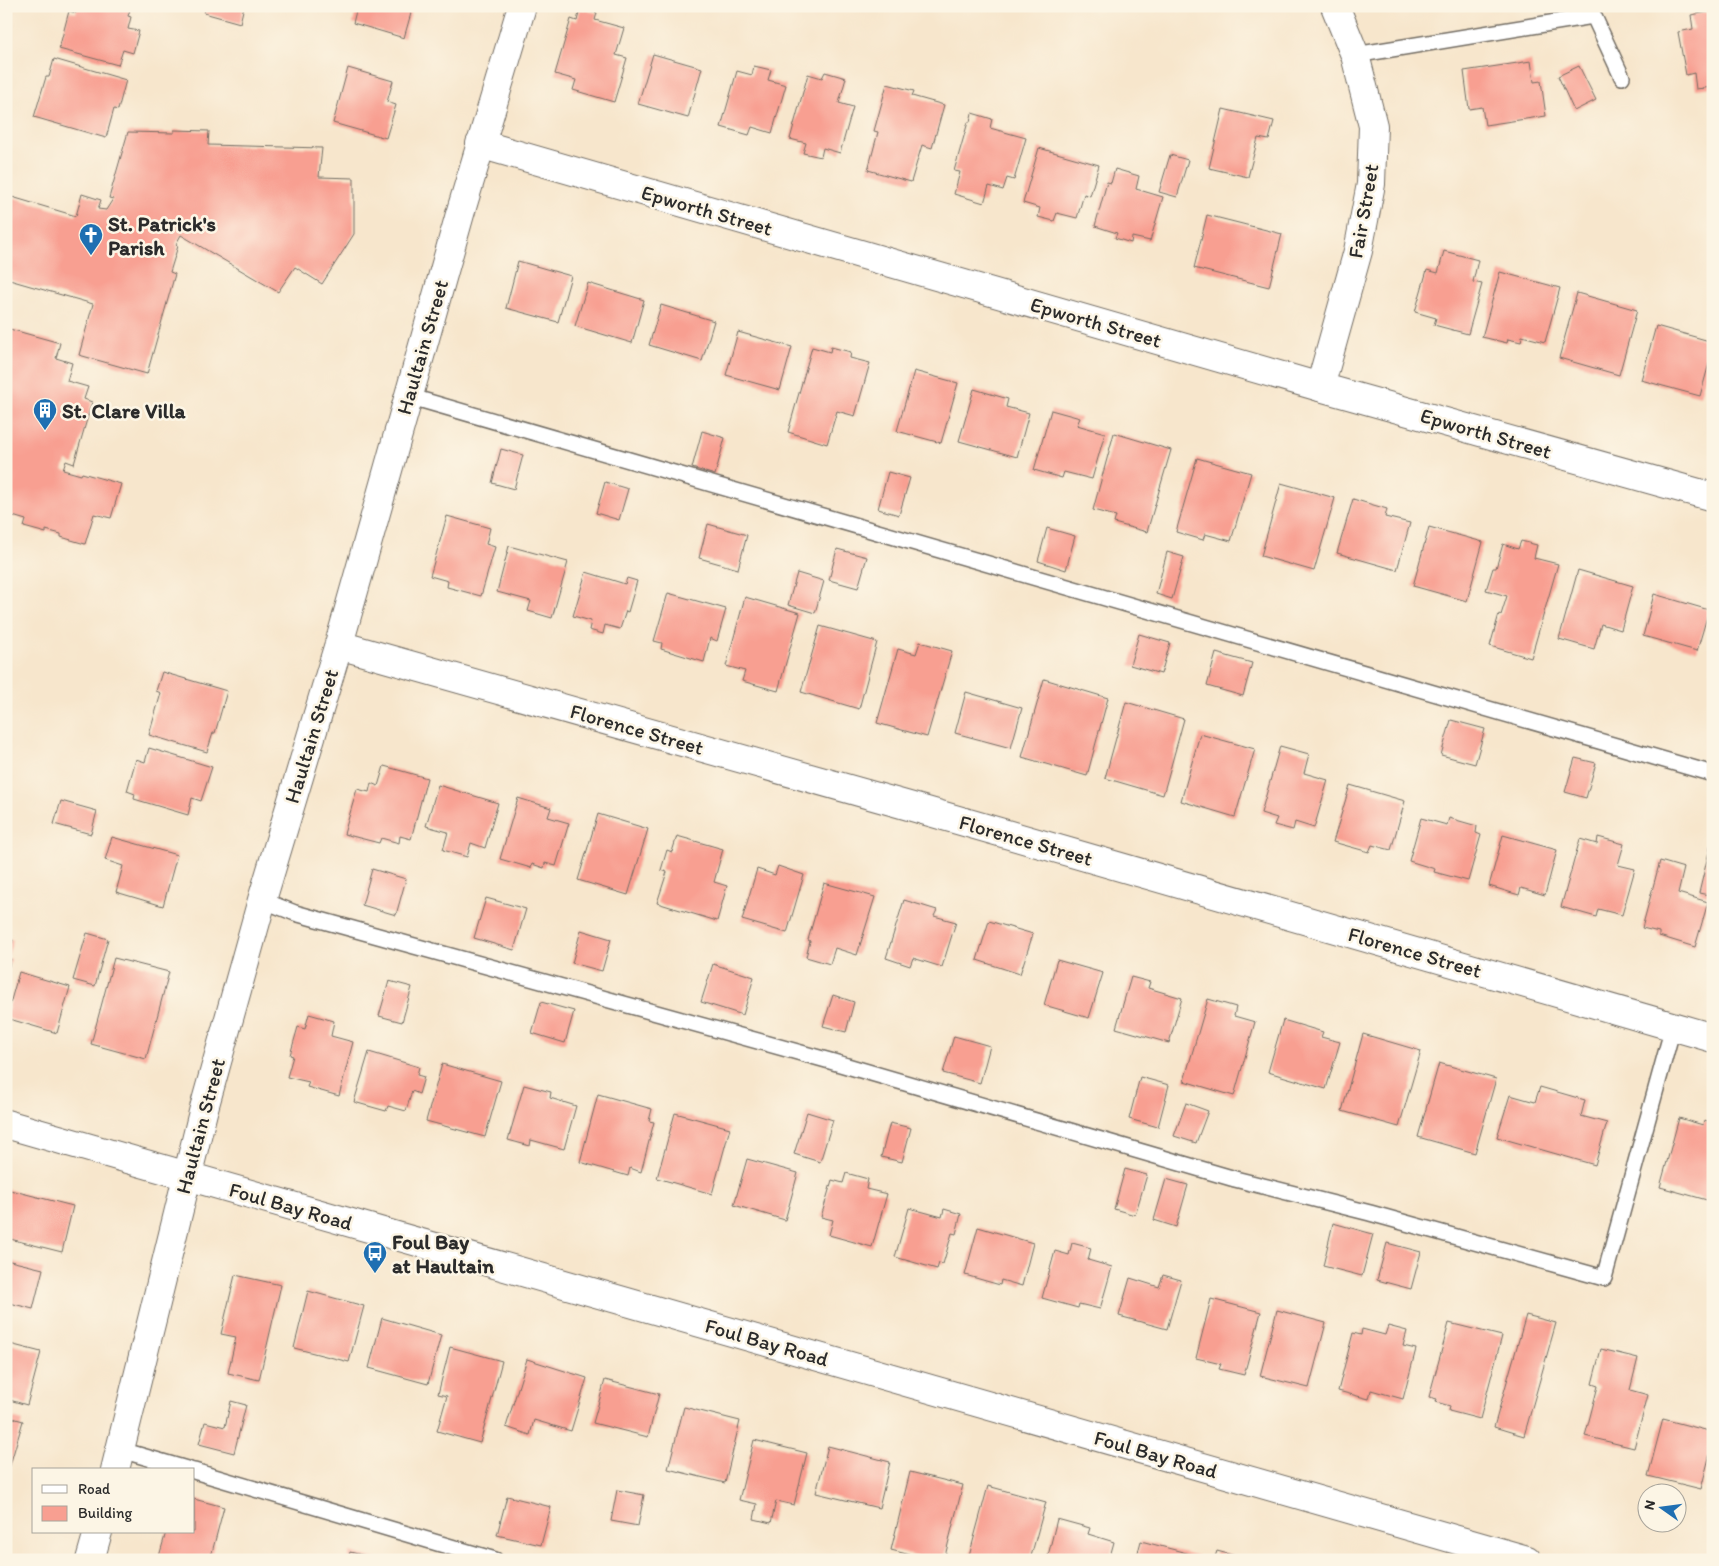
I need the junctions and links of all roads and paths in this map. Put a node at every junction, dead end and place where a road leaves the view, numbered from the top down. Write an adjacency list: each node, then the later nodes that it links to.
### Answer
1 (522, 6): 6 (street, Haultain Street)
2 (1335, 6): 4 (street, Fair Street)
3 (1591, 11): 4 (lane); 5 (lane)
4 (1355, 54): 7 (street, Fair Street)
5 (1622, 76)
6 (480, 144): 7 (street, Epworth Street); 8 (street, Haultain Street)
7 (1320, 387): 9 (street, Epworth Street)
8 (408, 396): 10 (street, Haultain Street); 11 (lane)
9 (1713, 497)
10 (339, 644): 12 (street, Haultain Street); 13 (street, Florence Street)
11 (1713, 774)
12 (262, 900): 13 (lane); 16 (street, Haultain Street)
13 (1673, 1027): 14 (street, Florence Street)
14 (1713, 1038)
15 (6, 1124): 16 (street, Foul Bay Road)
16 (187, 1176): 17 (street, Haultain Street); 23 (street, Foul Bay Road)
17 (118, 1460): 18 (lane)
18 (176, 1468)
19 (195, 1471): 22 (lane)
20 (97, 1534): 21 (street)
21 (90, 1560)
22 (495, 1560)
23 (1527, 1560)

